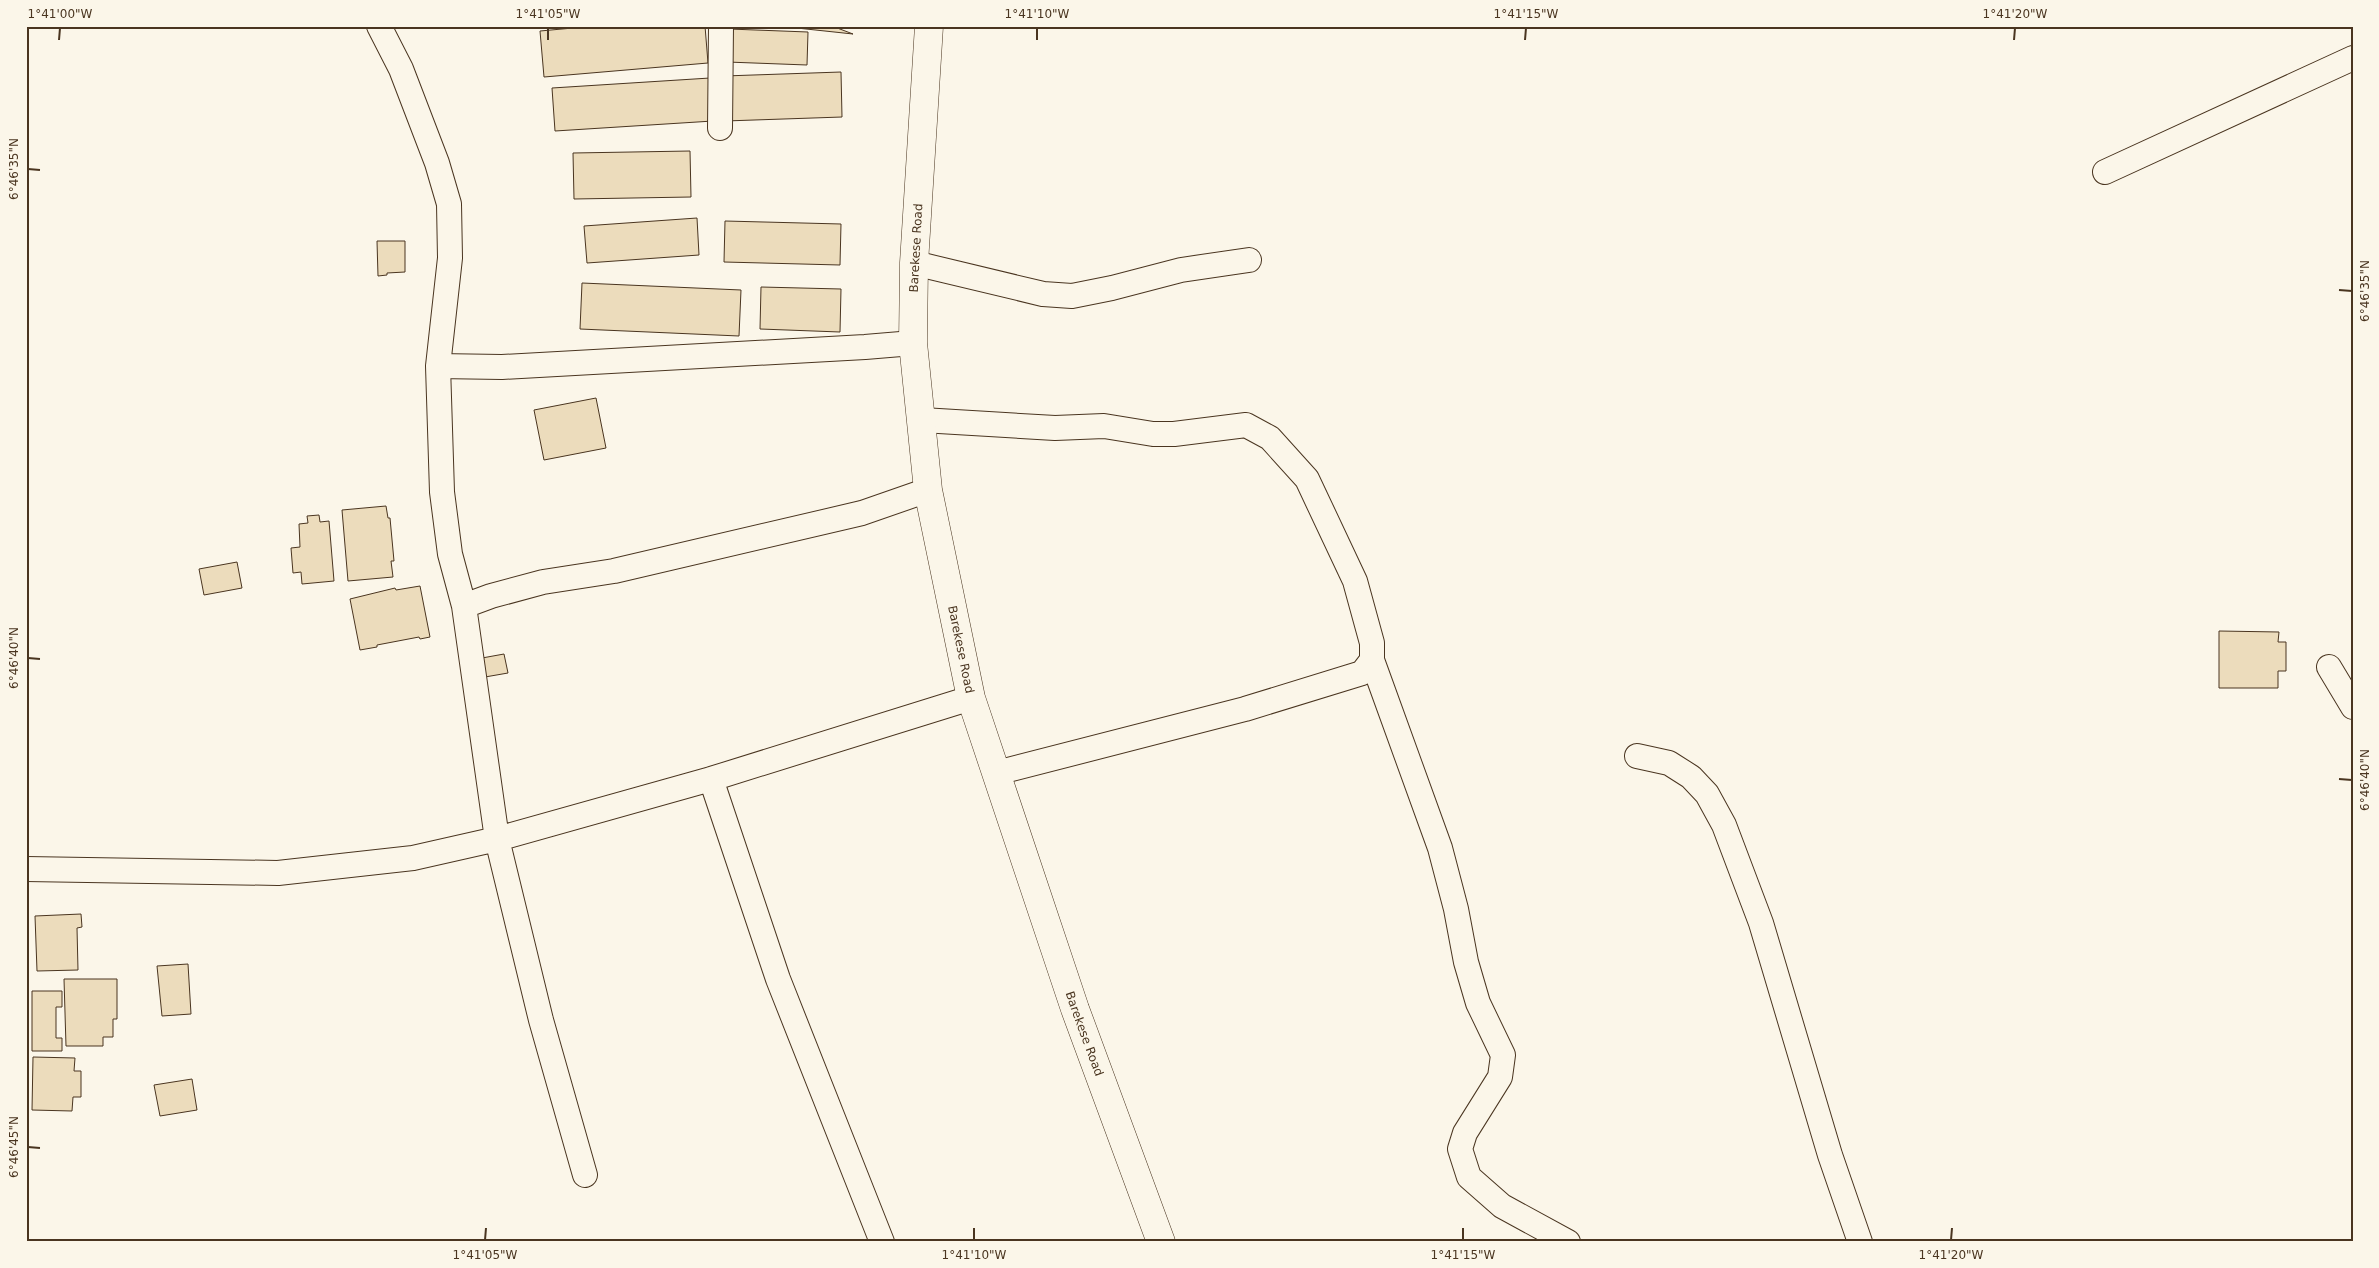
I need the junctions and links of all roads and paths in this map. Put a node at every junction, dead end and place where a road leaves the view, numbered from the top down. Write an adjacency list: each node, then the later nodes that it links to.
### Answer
1 (379, 26): 10 (street)
2 (720, 26): 5 (street)
3 (929, 26): 8 (main road, Barekese Road)
4 (2353, 58): 6 (street)
5 (720, 128)
6 (2104, 172)
7 (1249, 260): 8 (street)
8 (914, 263): 9 (main road, Barekese Road)
9 (913, 343): 10 (street); 11 (main road, Barekese Road)
10 (438, 366): 13 (street)
11 (922, 420): 12 (main road, Barekese Road); 14 (street)
12 (928, 490): 13 (street); 16 (main road, Barekese Road)
13 (464, 606): 21 (street)
14 (1372, 660): 19 (street); 26 (street)
15 (2329, 667): 17 (street)
16 (972, 698): 19 (main road, Barekese Road); 20 (street)
17 (2353, 707)
18 (1637, 756): 27 (street)
19 (996, 773): 25 (main road, Barekese Road)
20 (711, 779): 21 (street); 24 (street)
21 (497, 839): 22 (street); 23 (street)
22 (26, 869)
23 (585, 1175)
24 (882, 1242)
25 (1161, 1242)
26 (1568, 1242)
27 (1860, 1242)

